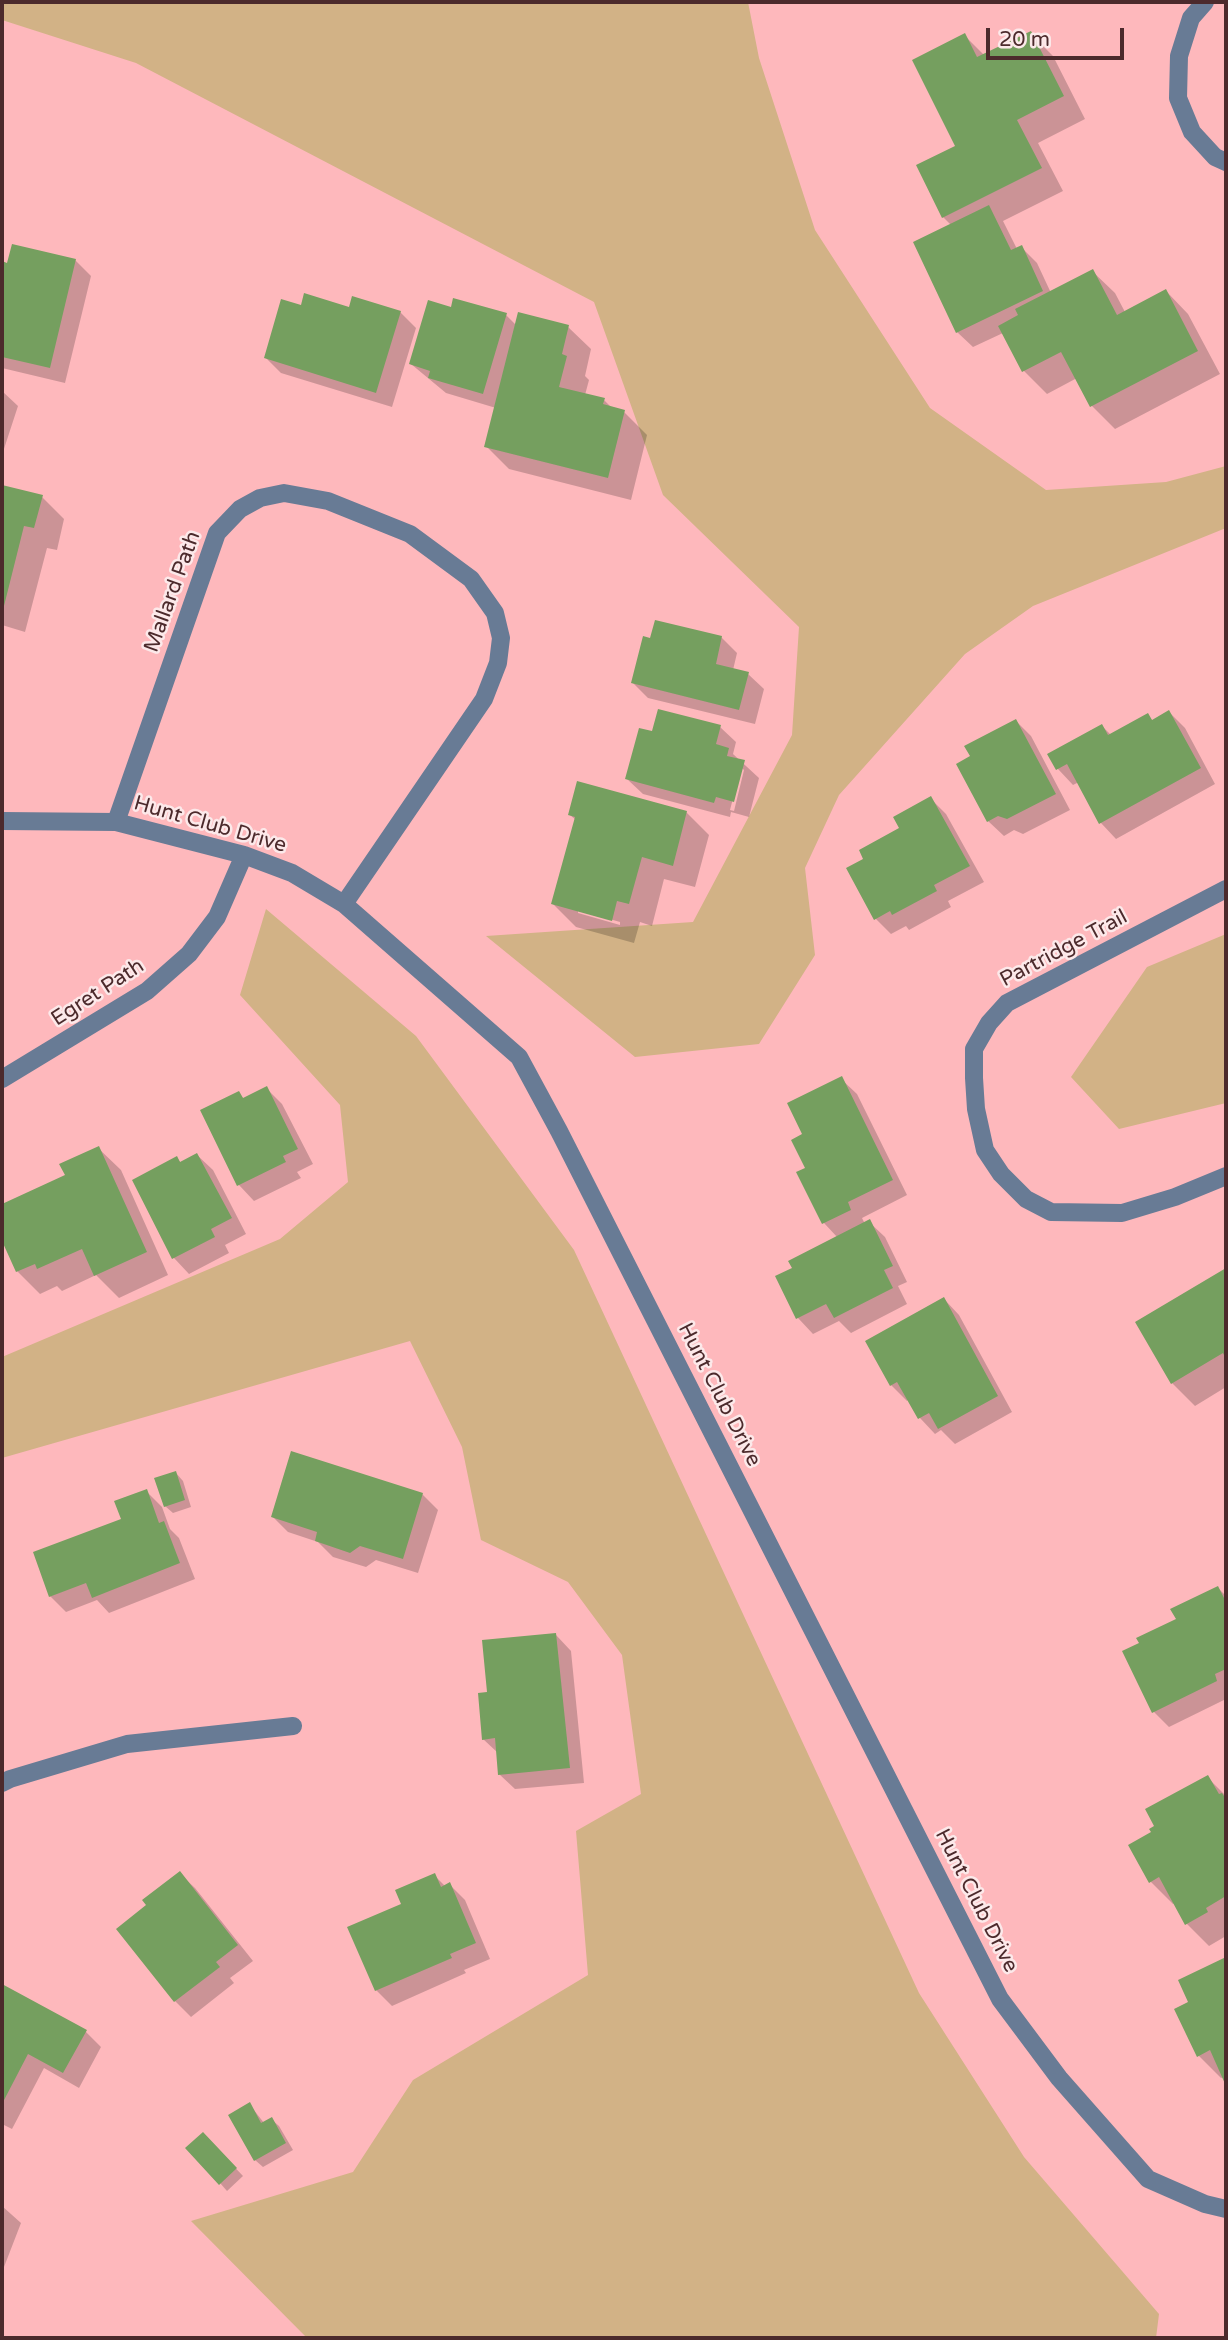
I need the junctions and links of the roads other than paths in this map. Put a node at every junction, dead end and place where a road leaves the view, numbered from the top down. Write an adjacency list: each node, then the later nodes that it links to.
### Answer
1 (1206, 2): 2 (street)
2 (1226, 162)
3 (2, 821): 4 (street, Hunt Club Drive)
4 (116, 822): 5 (street, Hunt Club Drive); 7 (street, Mallard Path)
5 (244, 855): 7 (street, Hunt Club Drive); 8 (street, Egret Path)
6 (1226, 889): 9 (street, Partridge Trail)
7 (344, 904): 12 (street, Hunt Club Drive)
8 (2, 1079)
9 (1226, 1176)
10 (293, 1726): 11 (street)
11 (2, 1783)
12 (1226, 2209)

